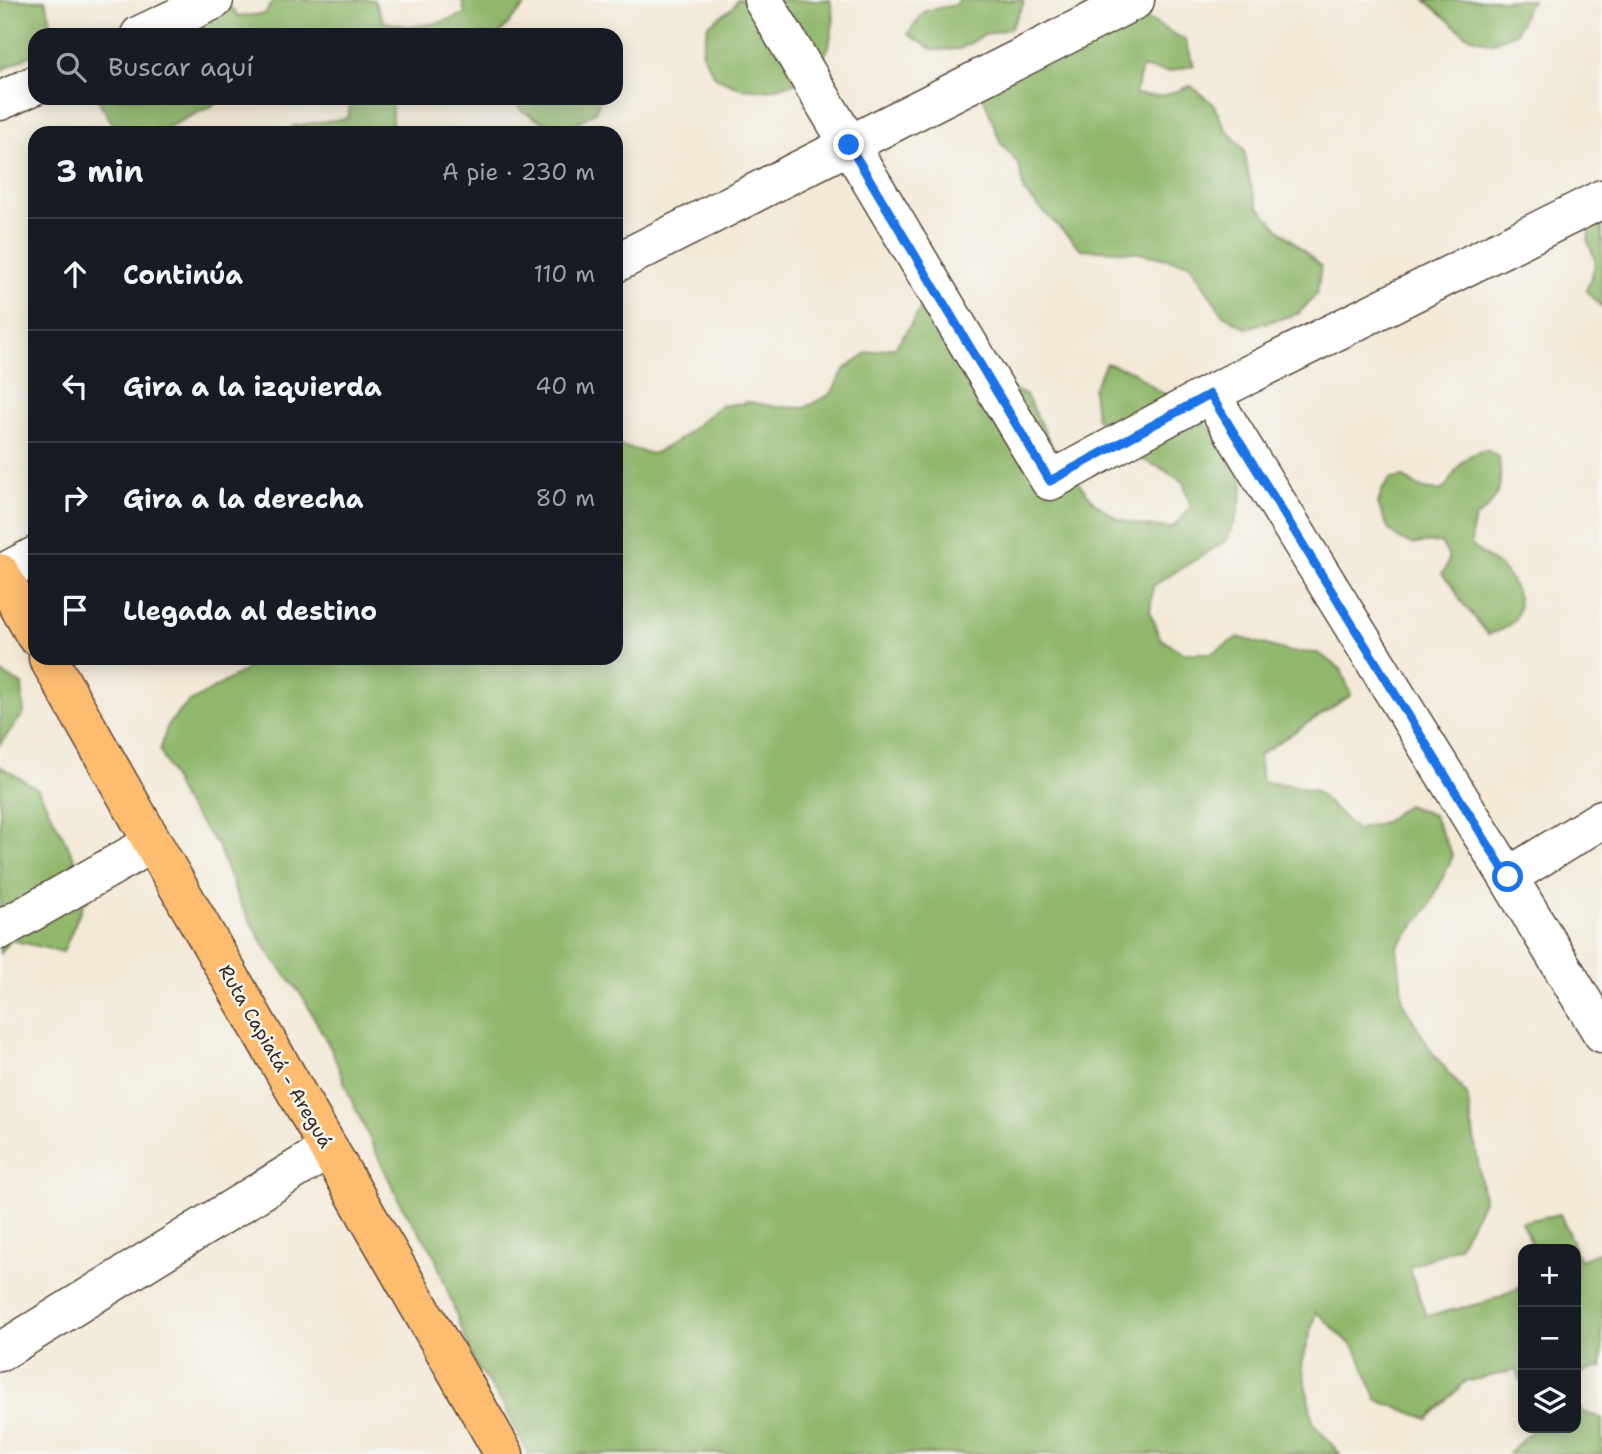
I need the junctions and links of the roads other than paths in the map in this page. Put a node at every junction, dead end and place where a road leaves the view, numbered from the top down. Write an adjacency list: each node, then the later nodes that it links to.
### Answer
1 (214, 0): 4 (street)
2 (763, 0): 7 (street)
3 (1135, 0): 7 (street)
4 (155, 28)
5 (28, 88): 6 (street)
6 (0, 101)
7 (849, 145): 9 (street); 10 (street)
8 (1602, 200): 10 (street)
9 (623, 258)
10 (1210, 394): 17 (street)
11 (28, 559): 12 (street)
12 (0, 573): 13 (main road)
13 (28, 623)
14 (52, 665): 16 (main road, Ruta Capiatá - Areguá)
15 (1602, 819): 17 (street)
16 (153, 843): 18 (street); 20 (main road, Ruta Capiatá - Areguá)
17 (1508, 877): 19 (street)
18 (0, 930)
19 (1602, 1033)
20 (329, 1149): 21 (street); 22 (main road, Ruta Capiatá - Areguá)
21 (0, 1352)
22 (504, 1454)

